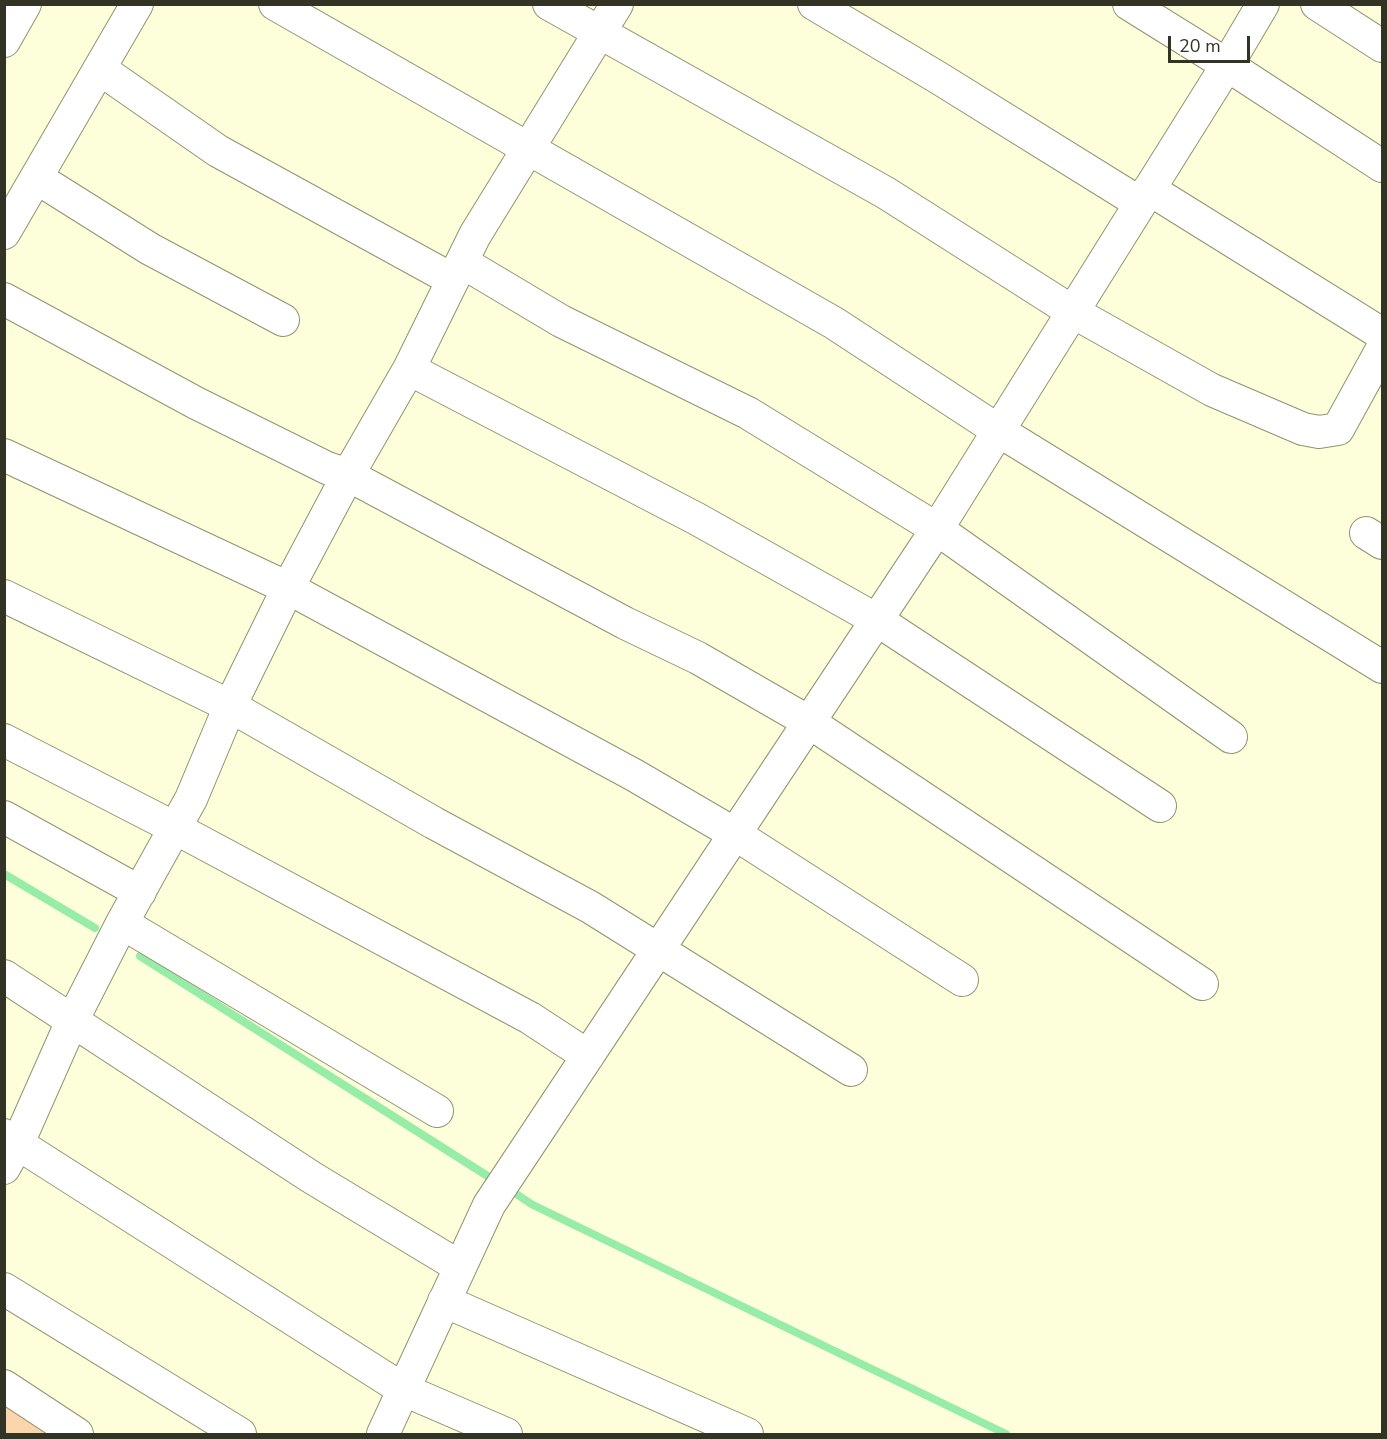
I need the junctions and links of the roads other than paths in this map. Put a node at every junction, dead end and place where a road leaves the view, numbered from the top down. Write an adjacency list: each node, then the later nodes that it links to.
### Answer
1 (25, 4): 11 (street)
2 (137, 4): 14 (street)
3 (275, 4): 15 (street)
4 (549, 4): 10 (street)
5 (616, 4): 10 (street)
6 (814, 4): 18 (street)
7 (1129, 4): 13 (street)
8 (1263, 4): 13 (street)
9 (1328, 7): 12 (street)
10 (598, 33): 15 (street); 22 (street)
11 (4, 41)
12 (1383, 46)
13 (1227, 65): 16 (street); 18 (street)
14 (100, 69): 17 (street); 20 (street)
15 (528, 147): 20 (street); 27 (street)
16 (1383, 166)
17 (38, 178): 19 (street); 23 (street)
18 (1144, 196): 22 (street); 24 (street)
19 (4, 233)
20 (457, 271): 26 (street); 30 (street)
21 (4, 299): 29 (street)
22 (1073, 312): 25 (street); 27 (street)
23 (283, 320)
24 (1383, 334)
25 (1383, 349)
26 (409, 369): 29 (street); 33 (street)
27 (999, 431): 30 (street); 34 (street)
28 (4, 455): 31 (street)
29 (348, 475): 31 (street); 36 (street)
30 (937, 529): 33 (street); 37 (street)
31 (288, 588): 35 (street); 42 (street)
32 (4, 596): 35 (street)
33 (877, 621): 36 (street); 39 (street)
34 (1383, 668)
35 (230, 706): 41 (street); 45 (street)
36 (809, 722): 42 (street); 48 (street)
37 (1230, 737)
38 (4, 740): 41 (street)
39 (1160, 806)
40 (4, 817): 43 (street)
41 (176, 828): 43 (street); 50 (street)
42 (735, 834): 45 (street); 47 (street)
43 (140, 892): 44 (street)
44 (122, 923): 49 (street); 52 (street)
45 (659, 949): 50 (street); 51 (street)
46 (4, 976): 49 (street)
47 (962, 980)
48 (1202, 984)
49 (72, 1021): 53 (street); 54 (street)
50 (588, 1056): 54 (street)
51 (851, 1070)
52 (437, 1111)
53 (9, 1149): 58 (street)
54 (460, 1267): 56 (street)
55 (4, 1289): 60 (street)
56 (444, 1301): 58 (street); 63 (street)
57 (4, 1386): 59 (street)
58 (404, 1390): 61 (street); 62 (street)
59 (77, 1434)
60 (240, 1434)
61 (383, 1434)
62 (506, 1434)
63 (747, 1434)

